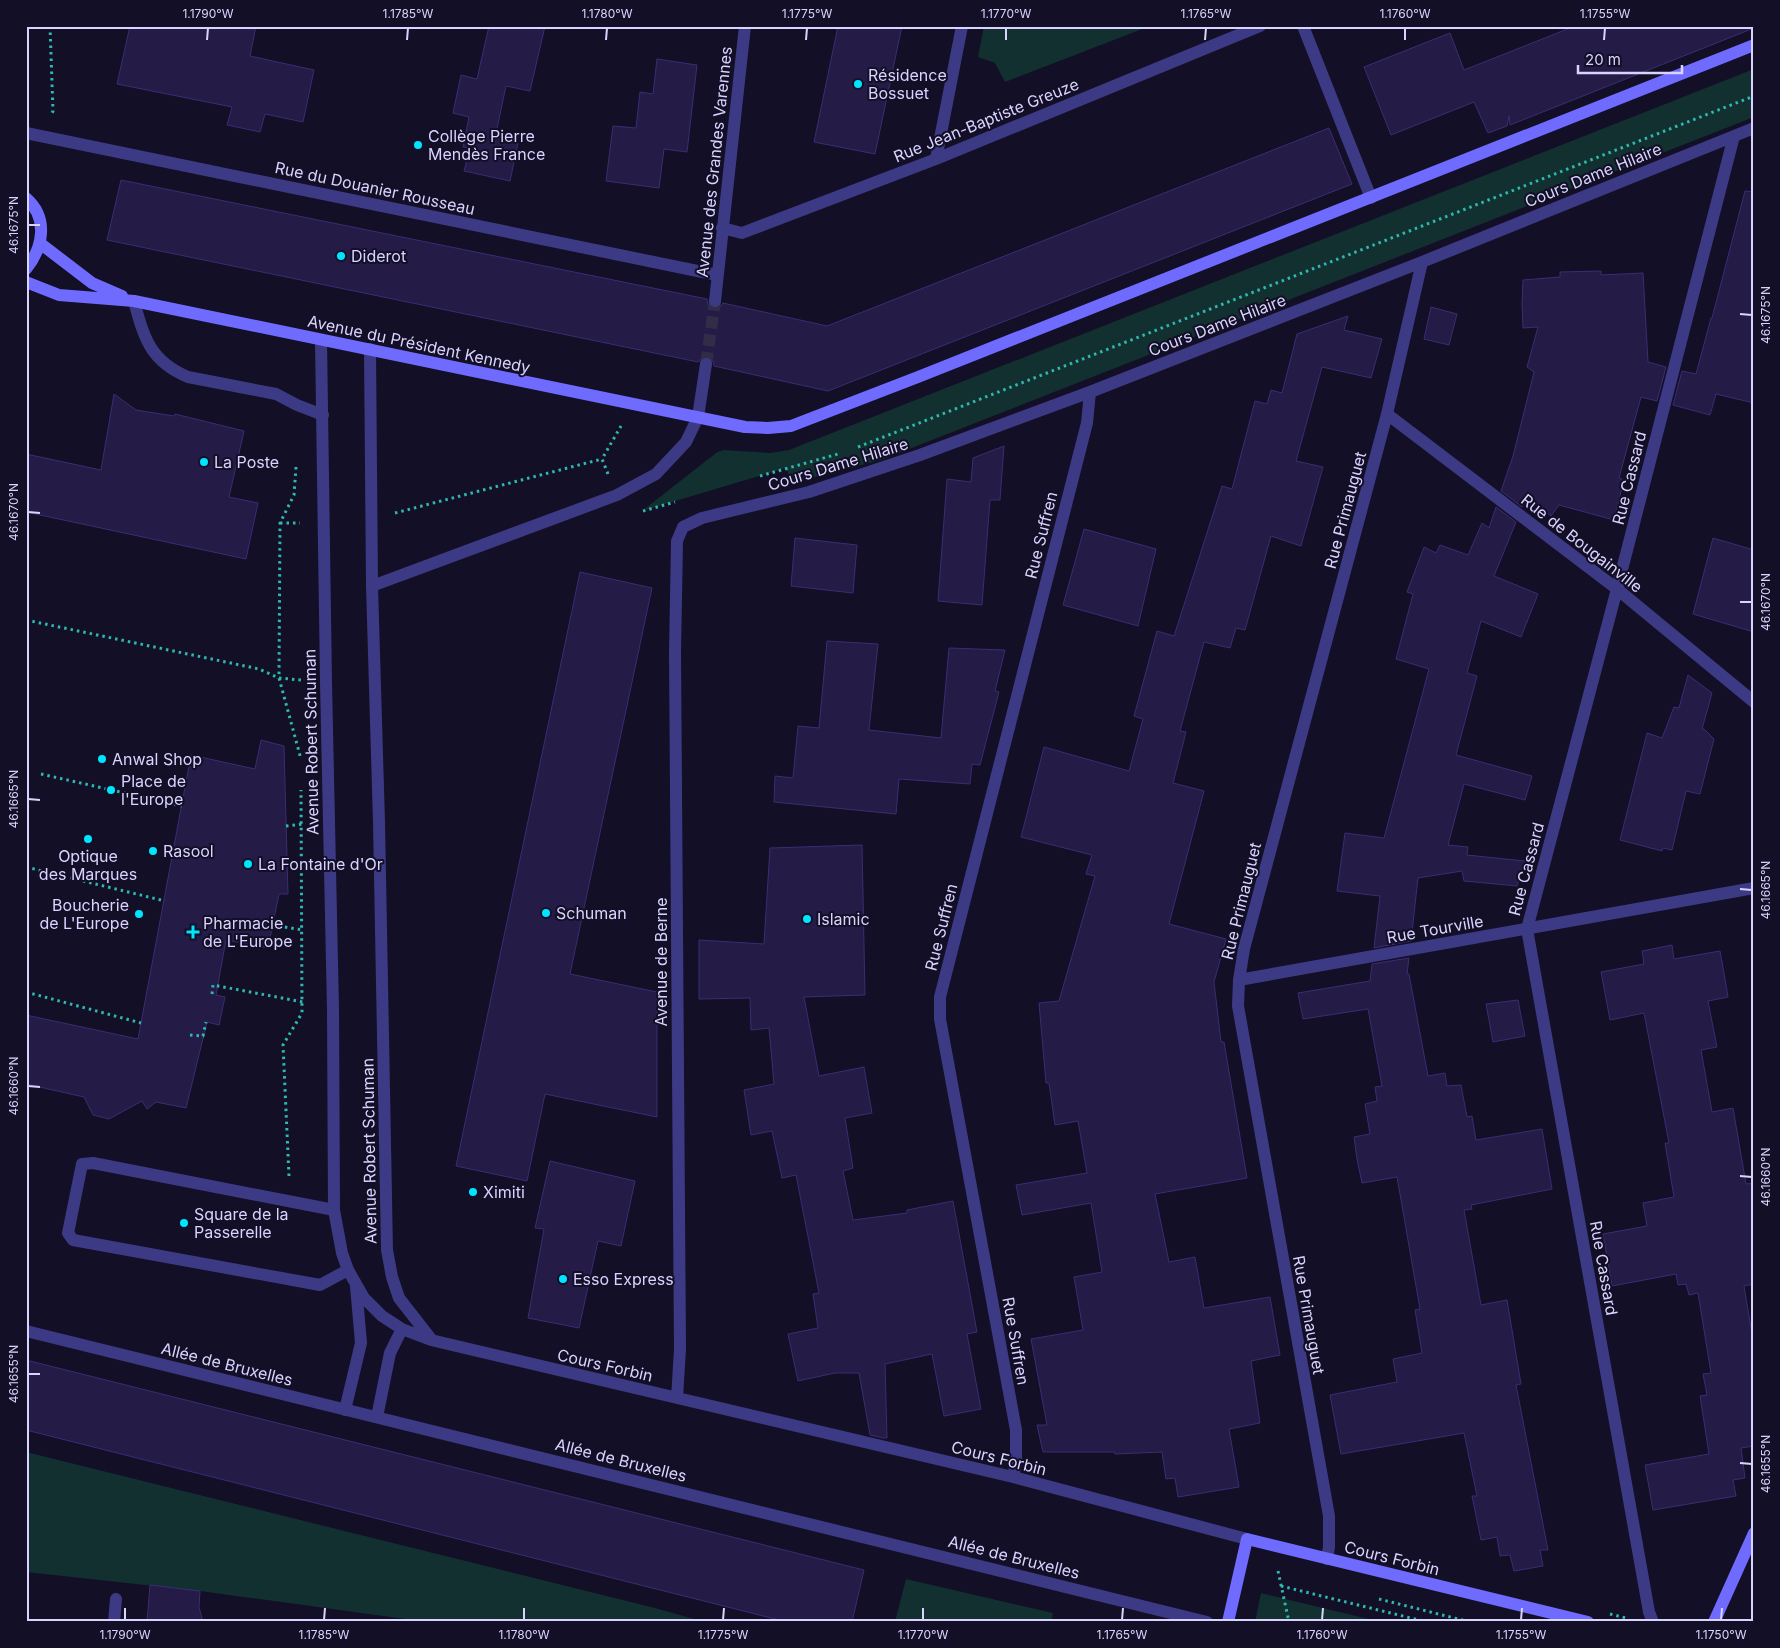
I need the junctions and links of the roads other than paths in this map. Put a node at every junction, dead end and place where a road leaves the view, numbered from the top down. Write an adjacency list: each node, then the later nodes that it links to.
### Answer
1 (745, 26): 12 (street, Avenue des Grandes Varennes)
2 (962, 26): 9 (street)
3 (1260, 26): 9 (street, Rue Jean-Baptiste Greuze)
4 (1303, 26): 11 (street)
5 (1754, 45): 11 (street)
6 (1754, 128): 8 (street, Cours Dame Hilaire)
7 (26, 133): 16 (street, Rue du Douanier Rousseau)
8 (1734, 136): 14 (street, Cours Dame Hilaire); 29 (street, Rue Cassard)
9 (936, 158): 12 (street, Rue Jean-Baptiste Greuze)
10 (26, 198): 13 (street)
11 (1371, 198): 26 (street)
12 (722, 228): 16 (street, Avenue des Grandes Varennes)
13 (41, 244): 15 (street); 19 (street, Avenue du Président Kennedy)
14 (1422, 262): 23 (street, Cours Dame Hilaire); 24 (street, Rue Primauguet)
15 (26, 269)
16 (717, 275): 18 (street, Avenue des Grandes Varennes)
17 (26, 282): 19 (street, Avenue du Président Kennedy)
18 (715, 301)
19 (134, 302): 20 (street, Avenue du Président Kennedy); 25 (street)
20 (320, 340): 21 (street, Avenue du Président Kennedy); 25 (street, Avenue Robert Schuman)
21 (370, 350): 26 (street, Avenue du Président Kennedy); 28 (street, Avenue Robert Schuman)
22 (706, 364): 26 (street)
23 (1090, 392): 27 (street, Cours Dame Hilaire); 43 (street, Rue Suffren)
24 (1388, 414): 29 (street, Rue de Bougainville); 33 (street, Rue Primauguet)
25 (323, 415): 34 (street, Avenue Robert Schuman)
26 (698, 417): 28 (street)
27 (683, 527): 40 (street, Avenue de Berne)
28 (372, 586): 39 (street, Avenue Robert Schuman)
29 (1617, 589): 30 (street, Rue de Bougainville); 32 (street, Rue Cassard)
30 (1754, 702)
31 (1754, 888): 32 (street, Rue Tourville)
32 (1527, 929): 33 (street, Rue Tourville); 52 (street, Rue Cassard)
33 (1239, 980): 46 (street, Rue Primauguet)
34 (334, 1210): 35 (street, Avenue Robert Schuman); 35 (street)
35 (348, 1270): 36 (street, Avenue Robert Schuman)
36 (356, 1283): 37 (street, Avenue Robert Schuman); 41 (street)
37 (402, 1329): 39 (street, Cours Forbin); 42 (street)
38 (26, 1331): 41 (street, Allée de Bruxelles)
39 (431, 1340): 40 (street, Cours Forbin)
40 (677, 1398): 43 (street, Cours Forbin)
41 (346, 1410): 42 (street, Allée de Bruxelles)
42 (377, 1417): 49 (street, Allée de Bruxelles)
43 (1013, 1478): 45 (street, Cours Forbin)
44 (1754, 1533): 53 (street)
45 (1247, 1539): 46 (street, Cours Forbin); 50 (street)
46 (1327, 1559): 51 (street, Cours Forbin)
47 (116, 1599): 48 (street)
48 (114, 1622)
49 (1208, 1622)
50 (1228, 1622)
51 (1588, 1622)
52 (1653, 1622)
53 (1714, 1622)

